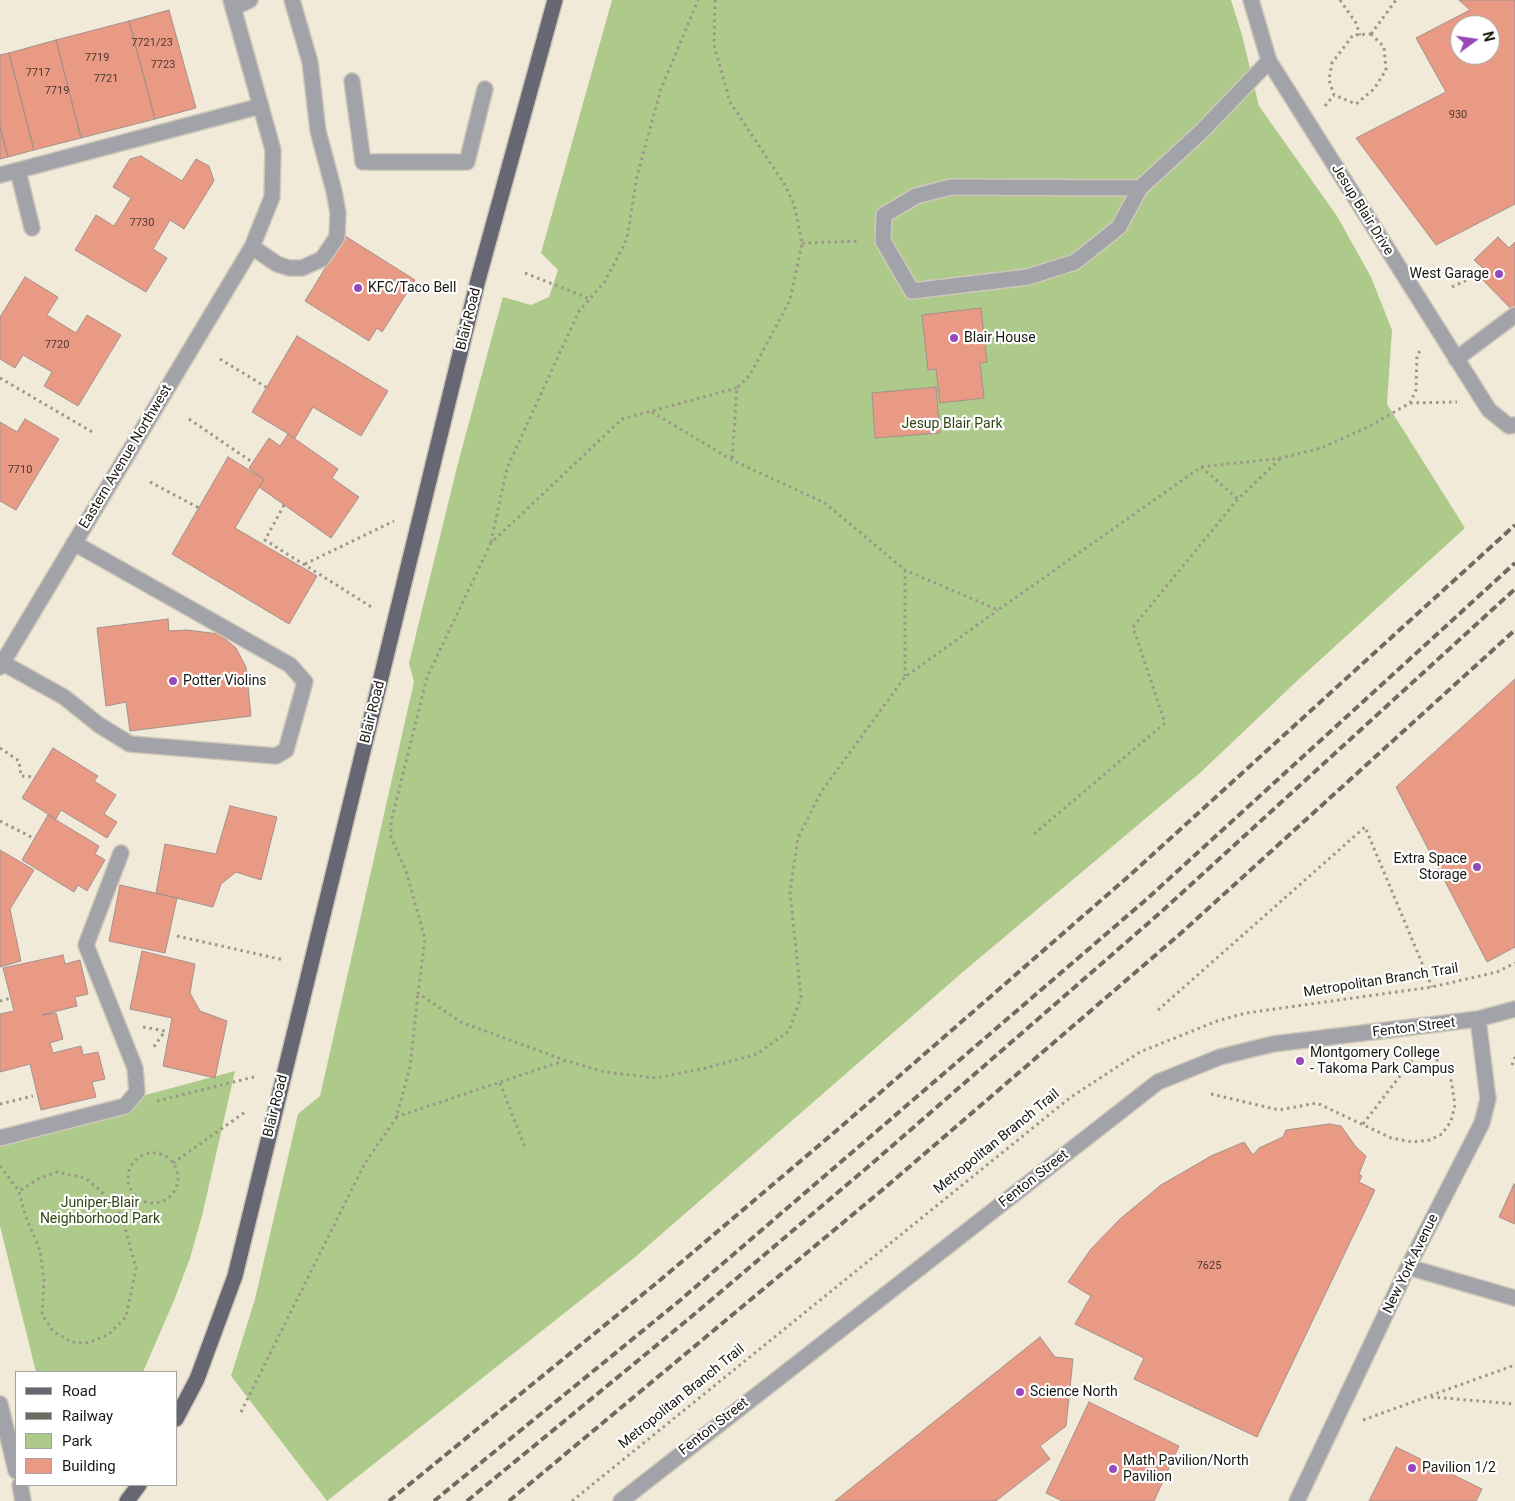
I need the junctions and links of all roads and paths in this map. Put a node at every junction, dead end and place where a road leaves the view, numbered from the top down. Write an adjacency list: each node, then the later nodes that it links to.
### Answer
1 (250, 0): 9 (street)
2 (292, 0): 24 (street)
3 (554, 0): 103 (main road, Blair Road)
4 (698, 0): 28 (path)
5 (715, 0): 23 (path)
6 (1251, 0): 12 (street, Jesup Blair Drive)
7 (1340, 0): 11 (path)
8 (1395, 1): 10 (path)
9 (232, 4): 16 (street, Eastern Avenue Northwest)
10 (1371, 34): 11 (path); 15 (path)
11 (1360, 35): 15 (path)
12 (1269, 61): 20 (street); 32 (street, Jesup Blair Drive)
13 (352, 81): 14 (street)
14 (486, 89)
15 (1334, 95): 17 (path)
16 (262, 106): 18 (street); 24 (street, Eastern Avenue Northwest)
17 (1322, 109)
18 (18, 171): 19 (street); 21 (street)
19 (0, 176)
20 (1140, 188): 22 (street); 22 (street)
21 (32, 228)
22 (884, 241): 23 (path)
23 (802, 242): 35 (path)
24 (252, 247): 51 (street, Eastern Avenue Northwest)
25 (1486, 271): 27 (path)
26 (525, 273): 28 (path)
27 (1452, 287)
28 (590, 299): 52 (path)
29 (1515, 315): 32 (street)
30 (1426, 344): 37 (path)
31 (220, 358): 34 (path)
32 (1456, 359): 40 (street, Jesup Blair Drive)
33 (0, 378): 41 (path)
34 (266, 387)
35 (737, 388): 38 (path); 43 (path)
36 (1463, 401): 37 (path)
37 (1410, 403): 42 (path)
38 (651, 412): 43 (path); 52 (path)
39 (189, 419): 44 (path)
40 (1515, 425)
41 (94, 433)
42 (1282, 458): 45 (path); 47 (path)
43 (732, 460): 54 (path)
44 (252, 462)
45 (1201, 467): 47 (path); 56 (path)
46 (150, 482): 49 (path)
47 (1238, 499): 62 (path)
48 (284, 505): 53 (path)
49 (199, 508)
50 (394, 522): 53 (path)
51 (74, 542): 57 (street, Eastern Avenue Northwest); 57 (street)
52 (491, 543): 69 (path)
53 (306, 564): 55 (path)
54 (905, 570): 56 (path); 58 (path)
55 (373, 608)
56 (998, 610): 58 (path)
57 (1, 665)
58 (905, 677): 78 (path)
59 (0, 748): 60 (path)
60 (35, 777)
61 (0, 821): 63 (path)
62 (1034, 834)
63 (35, 839)
64 (121, 853): 85 (street)
65 (177, 936): 66 (path)
66 (284, 960)
67 (1515, 963): 68 (path, Metropolitan Branch Trail)
68 (1432, 986): 73 (path); 111 (path, Metropolitan Branch Trail)
69 (418, 992): 78 (path); 87 (path)
70 (11, 998): 71 (path)
71 (0, 1001)
72 (1515, 1009): 74 (street, Fenton Street)
73 (1158, 1010)
74 (1478, 1020): 96 (street, New York Avenue); 112 (street, Fenton Street)
75 (1416, 1054): 88 (path)
76 (1515, 1057): 79 (path)
77 (1436, 1059): 88 (path)
78 (564, 1060): 81 (path)
79 (1512, 1064)
80 (254, 1077): 85 (path)
81 (500, 1084): 87 (path); 90 (path)
82 (1211, 1094): 88 (path)
83 (33, 1096): 84 (path)
84 (0, 1104)
85 (125, 1106): 89 (street)
86 (245, 1112): 91 (path)
87 (396, 1118): 102 (path)
88 (1363, 1124)
89 (0, 1138)
90 (526, 1150)
91 (174, 1163): 94 (path); 94 (path)
92 (0, 1166): 93 (path)
93 (19, 1191): 95 (path); 95 (path)
94 (133, 1194): 95 (path)
95 (116, 1208)
96 (1408, 1267): 97 (street); 113 (street, New York Avenue)
97 (1515, 1298)
98 (1515, 1365): 99 (path)
99 (1428, 1397): 101 (path); 104 (path)
100 (0, 1404): 105 (street)
101 (1515, 1404)
102 (241, 1412)
103 (178, 1415)
104 (1362, 1420)
105 (5, 1450): 106 (street)
106 (15, 1469)
107 (20, 1486): 109 (street)
108 (138, 1486): 110 (main road)
109 (24, 1501)
110 (128, 1501)
111 (572, 1501)
112 (621, 1501)
113 (1297, 1501)

